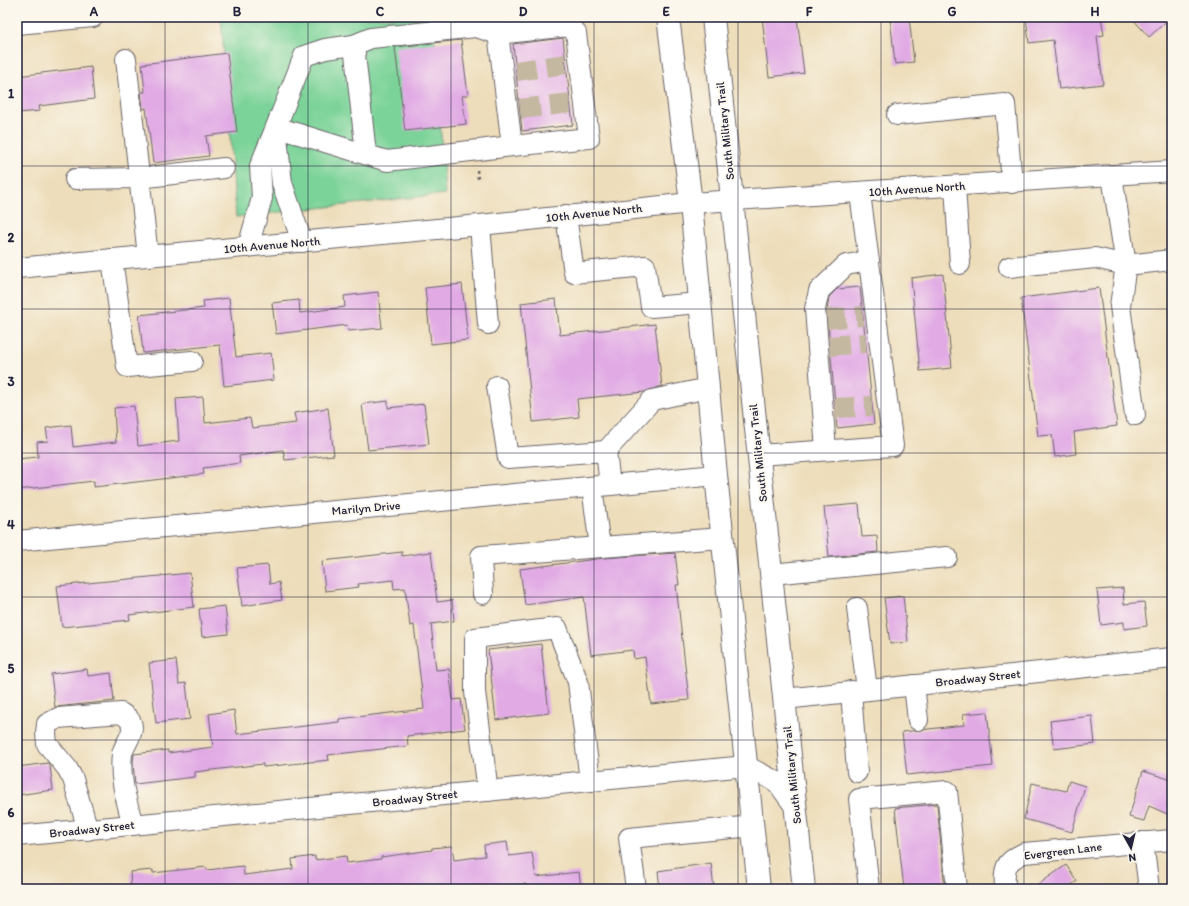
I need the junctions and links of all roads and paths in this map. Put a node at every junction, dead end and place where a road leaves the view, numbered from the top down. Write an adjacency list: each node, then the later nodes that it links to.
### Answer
1 (93, 17): 4 (street)
2 (668, 17): 21 (main road)
3 (713, 17): 20 (main road, South Military Trail)
4 (17, 24)
5 (497, 26): 6 (street); 10 (street); 10 (street)
6 (354, 45): 9 (street); 11 (street)
7 (126, 59): 15 (street)
8 (897, 115): 17 (street)
9 (276, 127): 11 (street); 24 (street); 25 (street)
10 (512, 146): 11 (street)
11 (366, 154)
12 (224, 168): 15 (street)
13 (1172, 171): 14 (street, 10th Avenue North)
14 (1112, 176): 17 (street, 10th Avenue North); 30 (street)
15 (139, 178): 16 (street); 26 (street)
16 (75, 179)
17 (1012, 183): 18 (street, 10th Avenue North)
18 (955, 186): 19 (street, 10th Avenue North); 29 (street)
19 (860, 193): 20 (street, 10th Avenue North); 28 (street)
20 (732, 201): 21 (street, 10th Avenue North); 42 (main road, South Military Trail)
21 (691, 204): 22 (street, 10th Avenue North); 34 (main road)
22 (566, 215): 23 (street, 10th Avenue North); 34 (street)
23 (480, 226): 24 (street, 10th Avenue North); 35 (street)
24 (302, 242): 25 (street, 10th Avenue North)
25 (248, 247): 26 (street, 10th Avenue North)
26 (148, 256): 27 (street, 10th Avenue North)
27 (112, 259): 33 (street, 10th Avenue North); 36 (street)
28 (869, 261): 40 (street); 40 (street)
29 (960, 264)
30 (1126, 265): 31 (street); 32 (street); 39 (street)
31 (1171, 266)
32 (1009, 267)
33 (17, 268)
34 (700, 303): 38 (main road)
35 (488, 324)
36 (192, 361)
37 (497, 386): 41 (street)
38 (708, 388): 41 (street); 43 (main road)
39 (1135, 415)
40 (826, 450): 42 (street)
41 (606, 451): 44 (street)
42 (758, 455): 49 (main road, South Military Trail)
43 (716, 475): 44 (street, Marilyn Drive); 45 (main road)
44 (601, 486): 46 (street, Marilyn Drive); 47 (street)
45 (722, 538): 47 (street); 57 (main road)
46 (17, 541)
47 (600, 547): 50 (street)
48 (947, 557): 49 (street)
49 (771, 574): 55 (main road, South Military Trail)
50 (483, 594)
51 (857, 608): 54 (street)
52 (1172, 658): 53 (street, Broadway Street)
53 (914, 685): 54 (street, Broadway Street); 56 (street)
54 (859, 691): 55 (street, Broadway Street); 58 (street)
55 (784, 698): 61 (main road, South Military Trail)
56 (918, 720)
57 (746, 766): 59 (street, Broadway Street); 61 (street); 63 (main road)
58 (857, 772)
59 (590, 781): 60 (street, Broadway Street); 60 (street)
60 (488, 791): 62 (street, Broadway Street)
61 (796, 808): 70 (main road, South Military Trail)
62 (133, 825): 64 (street, Broadway Street); 64 (street)
63 (752, 826): 68 (street); 69 (main road)
64 (88, 830): 65 (street, Broadway Street)
65 (17, 836)
66 (1172, 840): 67 (street, Evergreen Lane)
67 (1144, 842): 73 (street, Evergreen Lane); 74 (street)
68 (636, 889)
69 (759, 889)
70 (804, 889)
71 (869, 889): 72 (street)
72 (957, 889)
73 (1005, 889)
74 (1149, 889)

